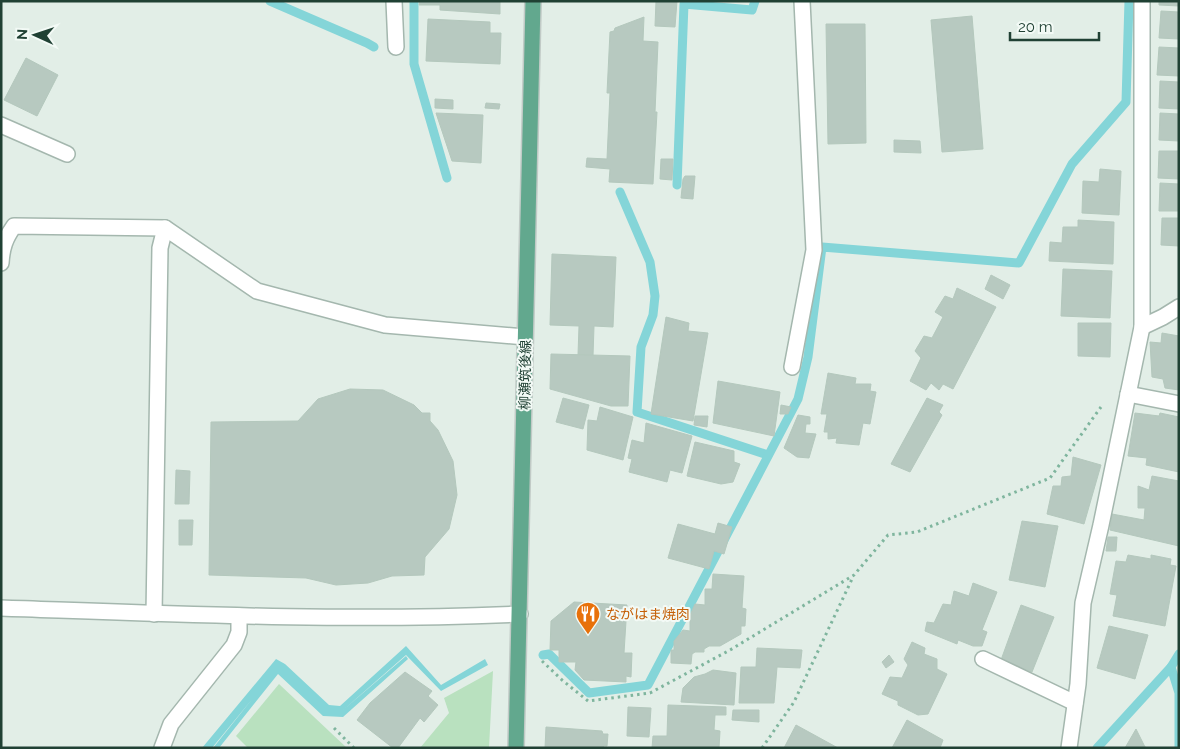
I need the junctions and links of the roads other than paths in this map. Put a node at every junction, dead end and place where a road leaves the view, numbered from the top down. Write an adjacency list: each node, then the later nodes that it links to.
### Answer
1 (394, 1): 5 (street)
2 (533, 1): 12 (main road, 柳瀬筑後線)
3 (802, 1): 13 (street)
4 (1142, 1): 11 (street)
5 (396, 47)
6 (1, 124): 7 (street)
7 (67, 154)
8 (165, 228): 9 (street); 12 (street); 17 (street)
9 (1, 262)
10 (1179, 307): 11 (street)
11 (1142, 327): 14 (street)
12 (525, 337): 18 (main road, 柳瀬筑後線)
13 (792, 367)
14 (1128, 394): 15 (street); 21 (street)
15 (1179, 404)
16 (1, 608): 17 (street)
17 (154, 614): 19 (street)
18 (520, 614): 19 (street); 23 (main road, 柳瀬筑後線)
19 (239, 616): 22 (street)
20 (983, 659): 21 (street)
21 (1075, 703): 24 (street)
22 (162, 748)
23 (516, 748)
24 (1069, 748)

